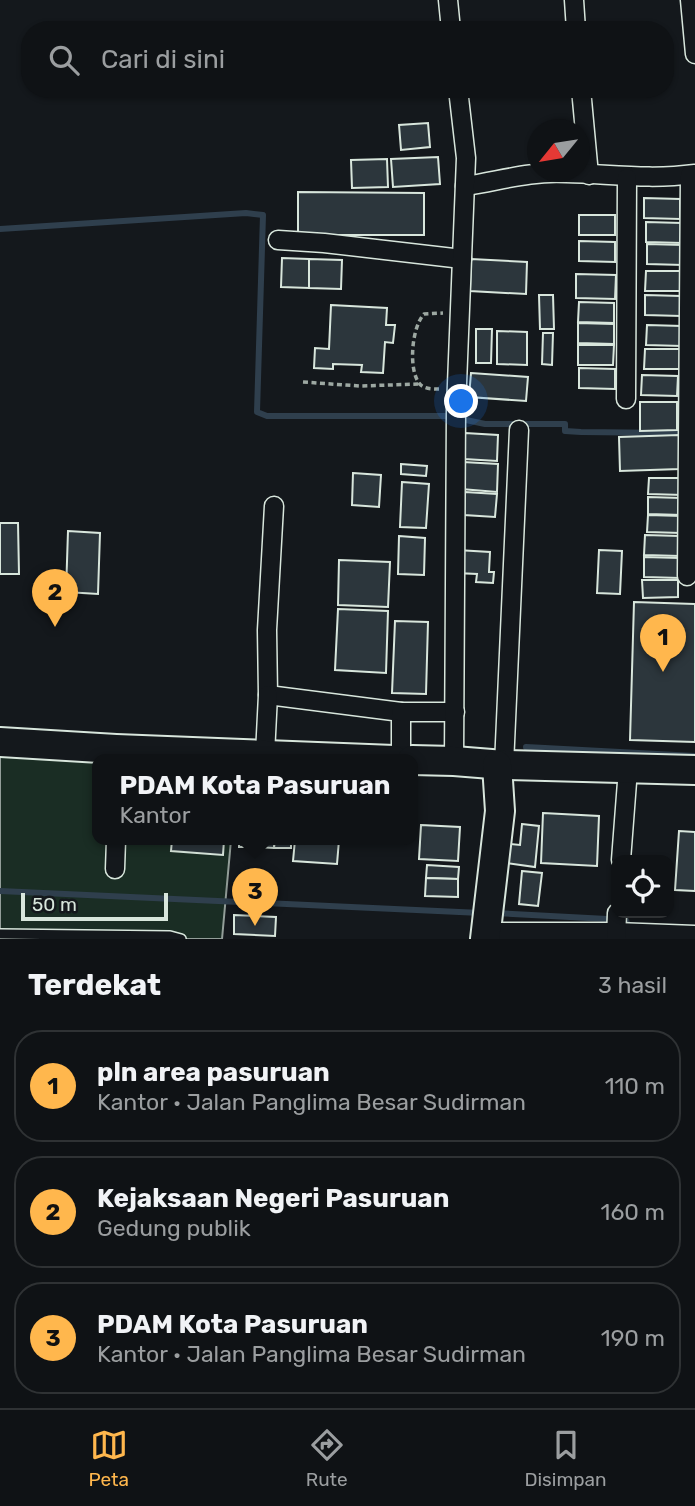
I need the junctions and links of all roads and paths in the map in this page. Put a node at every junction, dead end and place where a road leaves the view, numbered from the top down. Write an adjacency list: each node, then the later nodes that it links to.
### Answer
1 (448, 0): 4 (street)
2 (574, 0): 5 (street)
3 (690, 0): 6 (street)
4 (450, 21)
5 (575, 21)
6 (695, 54)
7 (459, 98): 14 (street)
8 (582, 98): 9 (street)
9 (584, 119)
10 (527, 175): 14 (street)
11 (590, 175): 13 (street)
12 (692, 175): 13 (street); 24 (street)
13 (626, 178): 20 (street)
14 (465, 186): 16 (street)
15 (278, 240): 16 (street)
16 (462, 259): 17 (street)
17 (461, 314): 19 (path); 21 (street)
18 (303, 383): 19 (path)
19 (419, 384): 21 (path)
20 (626, 399)
21 (457, 400): 27 (street)
22 (519, 430): 34 (street)
23 (274, 506): 25 (street)
24 (687, 576)
25 (268, 695): 26 (street); 30 (street)
26 (401, 712): 27 (street); 31 (street)
27 (455, 712): 33 (street)
28 (0, 741): 29 (main road)
29 (108, 754)
30 (265, 754)
31 (401, 754)
32 (418, 760): 33 (main road)
33 (454, 761): 34 (main road)
34 (501, 765): 35 (main road); 40 (main road)
35 (628, 769): 36 (main road); 38 (street)
36 (695, 771)
37 (116, 845): 39 (street)
38 (621, 855)
39 (115, 869)
40 (487, 924): 41 (street)
41 (617, 929): 43 (street)
42 (0, 934): 44 (lane)
43 (695, 935)
44 (181, 939)

